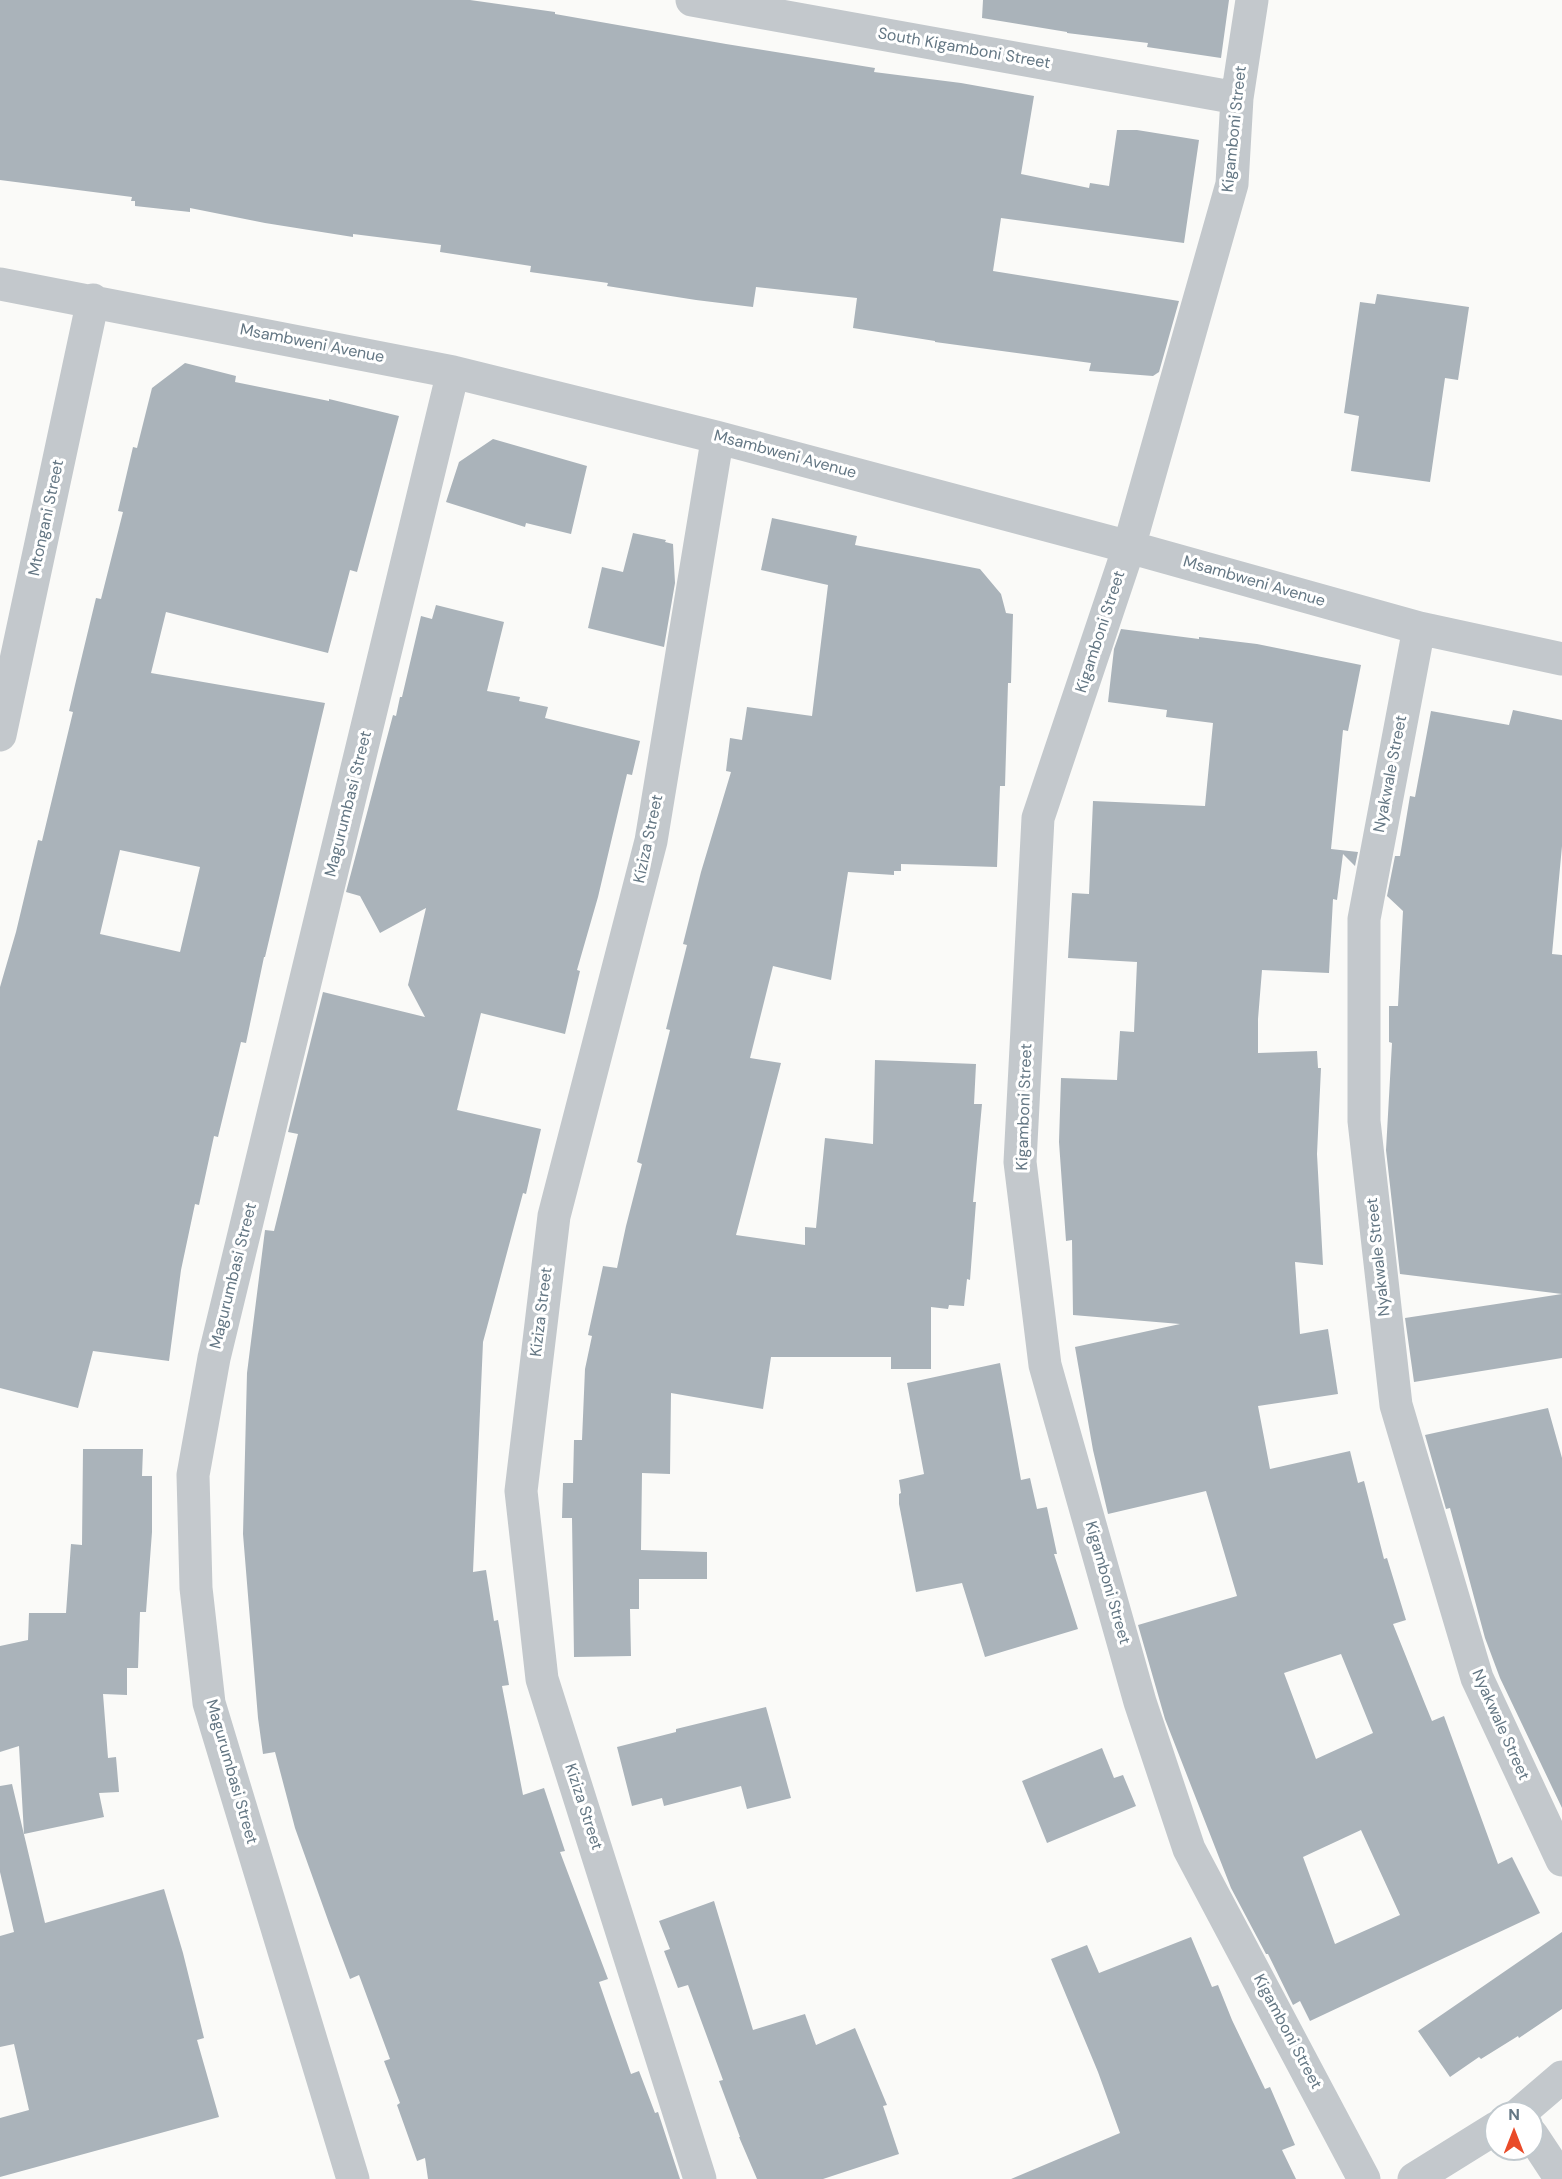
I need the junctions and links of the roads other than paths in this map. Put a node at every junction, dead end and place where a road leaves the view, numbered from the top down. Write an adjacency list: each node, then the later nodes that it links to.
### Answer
1 (692, 0): 3 (street, South Kigamboni Street)
2 (1252, 0): 3 (street, Kigamboni Street)
3 (1237, 98): 8 (street, Kigamboni Street)
4 (0, 284): 5 (street, Msambweni Avenue)
5 (93, 300): 6 (street, Msambweni Avenue); 11 (street, Mtongani Street)
6 (453, 372): 7 (street, Msambweni Avenue); 17 (street, Magurumbasi Street)
7 (716, 437): 8 (street, Msambweni Avenue); 18 (street, Kiziza Street)
8 (1129, 547): 9 (street, Msambweni Avenue); 19 (street, Kigamboni Street)
9 (1419, 628): 10 (street, Msambweni Avenue); 12 (street, Nyakwale Street)
10 (1562, 659)
11 (0, 735)
12 (1562, 1860)
13 (1562, 2077): 14 (street)
14 (1534, 2101)
15 (1484, 2135): 20 (street)
16 (1544, 2153): 21 (street)
17 (353, 2179)
18 (700, 2179)
19 (1364, 2179)
20 (1414, 2179)
21 (1561, 2179)

